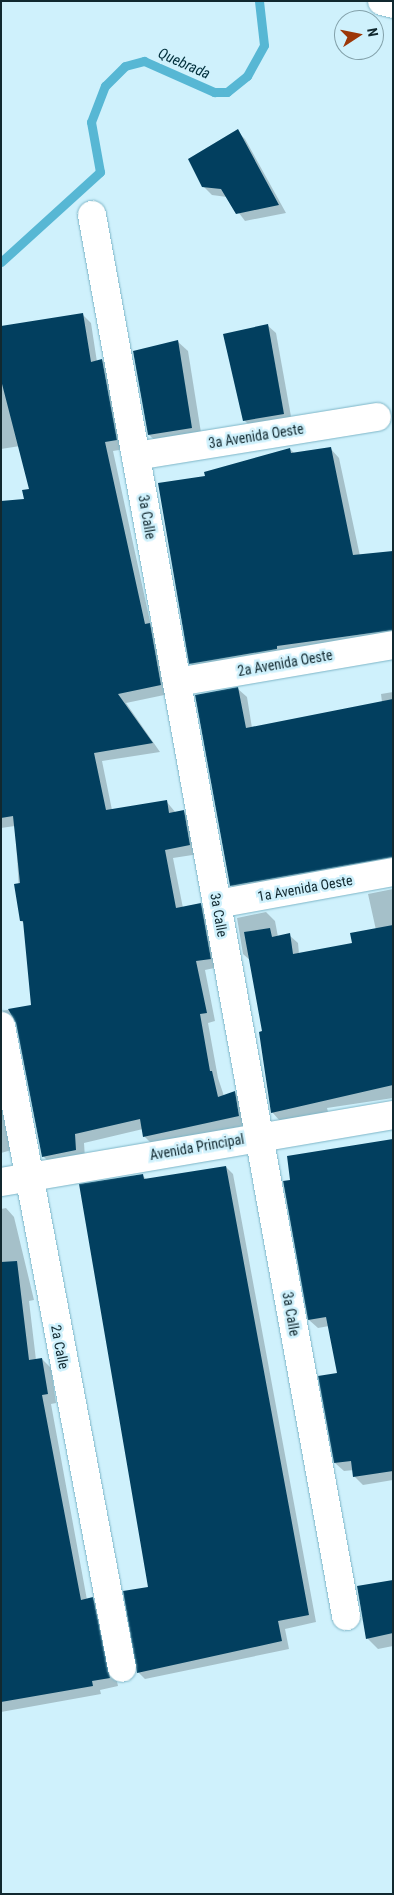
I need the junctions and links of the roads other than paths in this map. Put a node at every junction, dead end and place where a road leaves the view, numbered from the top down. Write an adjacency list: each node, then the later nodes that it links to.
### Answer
1 (382, 1): 2 (street)
2 (393, 4)
3 (92, 214): 5 (street, 3a Calle)
4 (377, 417): 5 (street, 3a Avenida Oeste)
5 (136, 456): 7 (street, 3a Calle)
6 (393, 644): 7 (street, 2a Avenida Oeste)
7 (177, 682): 9 (street, 3a Calle)
8 (393, 872): 9 (street, 1a Avenida Oeste)
9 (217, 904): 12 (street, 3a Calle)
10 (1, 1026): 13 (street, 2a Calle)
11 (393, 1115): 12 (street, Avenida Principal)
12 (258, 1137): 13 (street, Avenida Principal); 15 (street, 3a Calle)
13 (28, 1177): 14 (street, Avenida Principal); 16 (street, 2a Calle)
14 (1, 1182)
15 (346, 1616)
16 (122, 1668)

